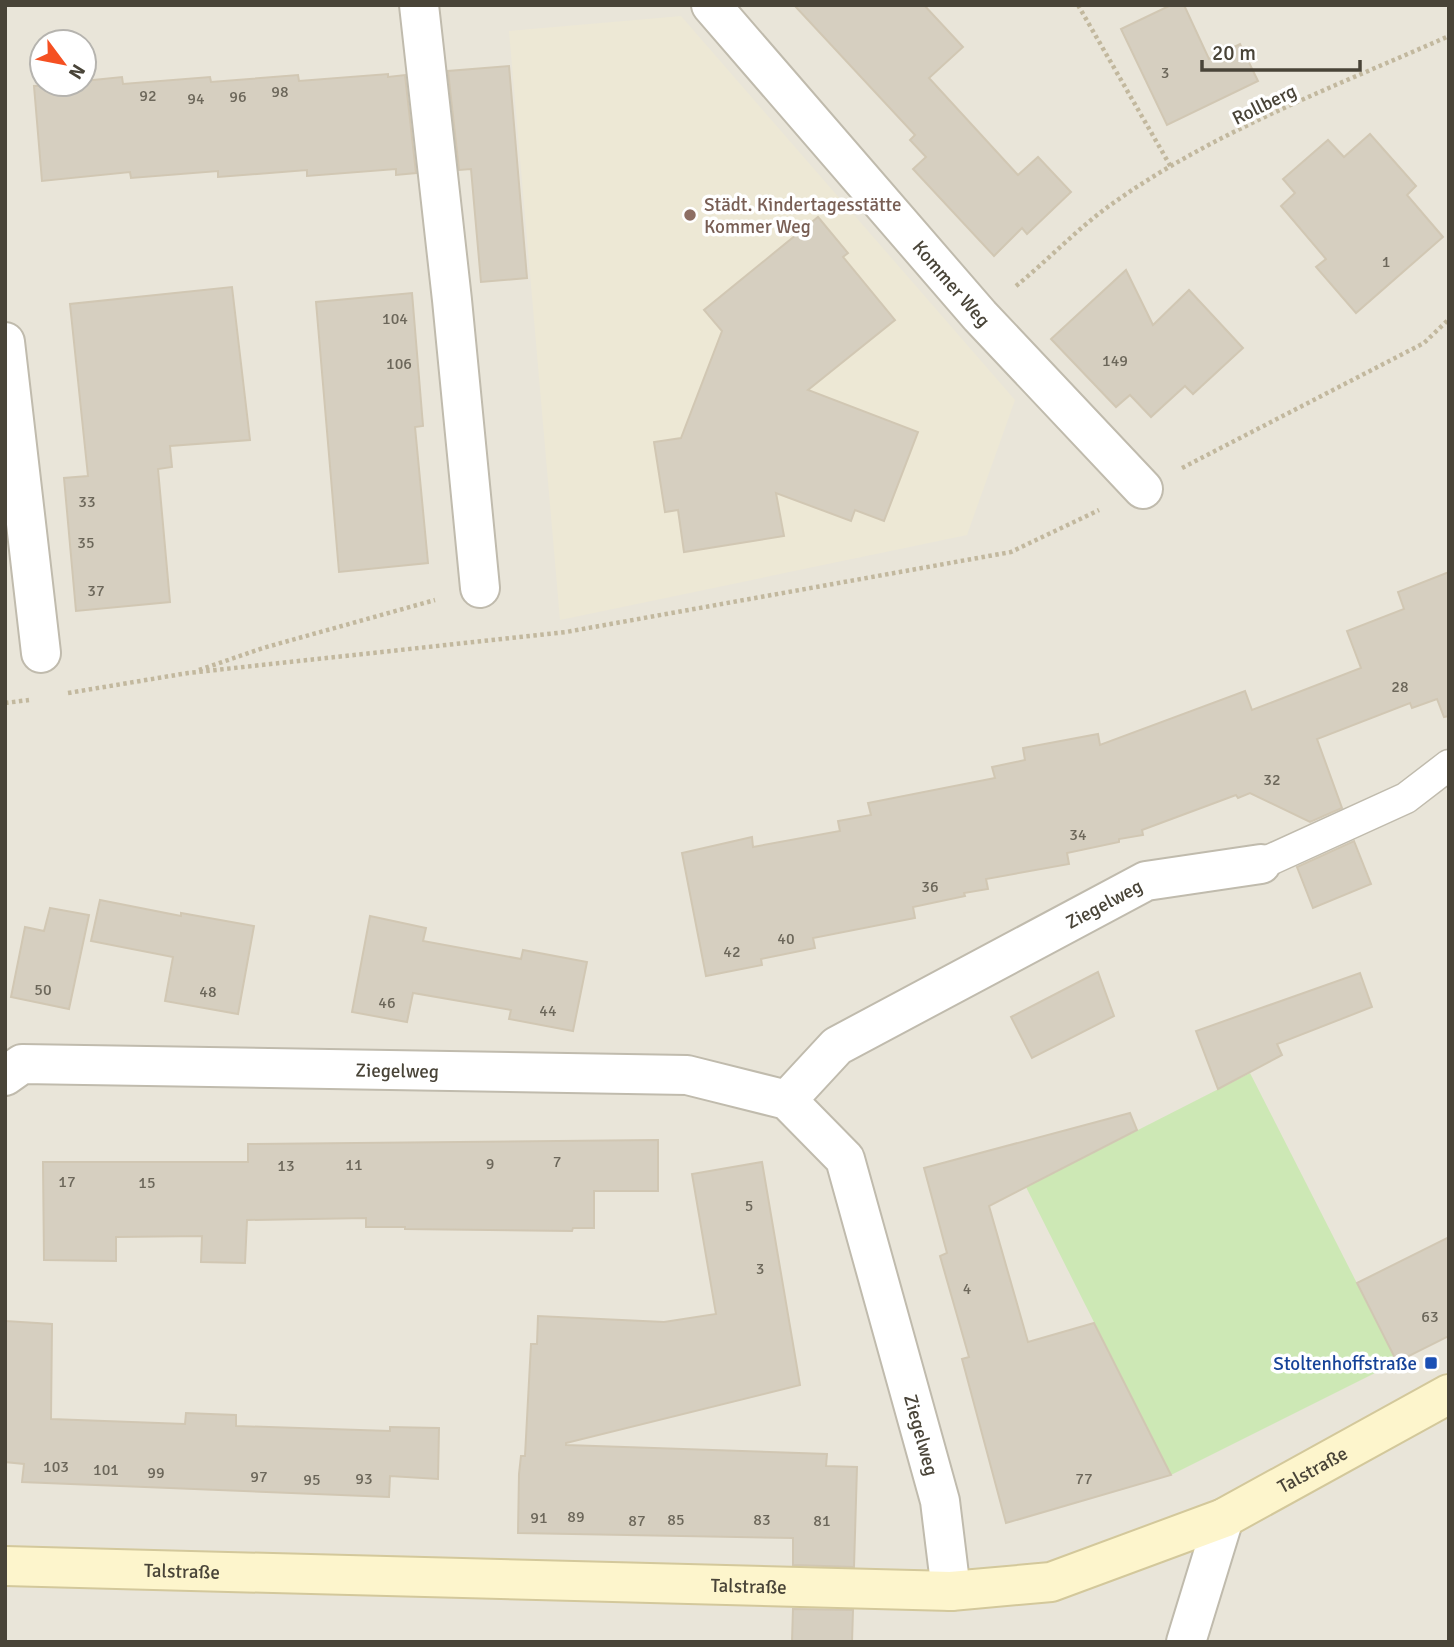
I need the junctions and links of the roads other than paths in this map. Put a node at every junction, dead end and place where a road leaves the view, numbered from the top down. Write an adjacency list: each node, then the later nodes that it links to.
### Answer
1 (419, 5): 5 (street)
2 (711, 5): 4 (street, Kommer Weg)
3 (5, 342): 6 (street)
4 (1143, 489)
5 (480, 588)
6 (41, 653)
7 (1449, 765): 8 (lane, Ziegelweg)
8 (1261, 864): 10 (street, Ziegelweg)
9 (5, 1076): 10 (street, Ziegelweg)
10 (787, 1100): 14 (street, Ziegelweg)
11 (1449, 1394): 12 (street, Talstraße)
12 (1224, 1518): 14 (street, Talstraße); 15 (street)
13 (5, 1566): 14 (street, Talstraße)
14 (951, 1591)
15 (1186, 1642)

